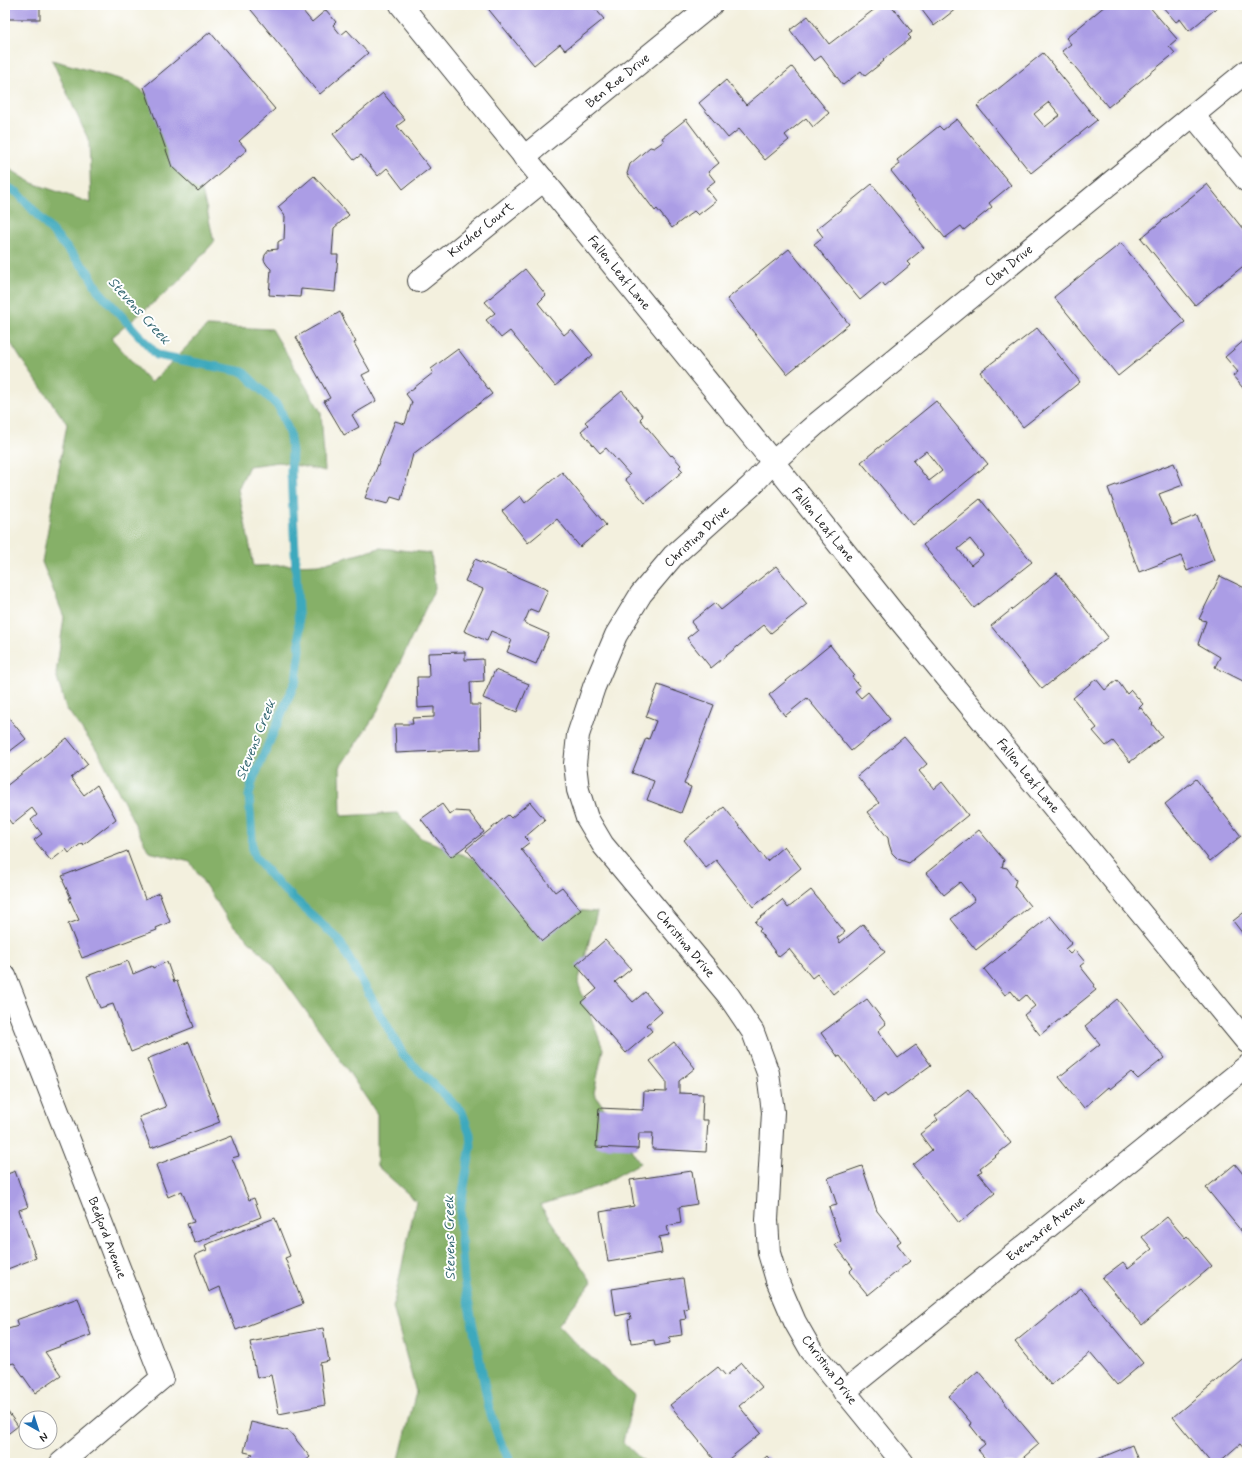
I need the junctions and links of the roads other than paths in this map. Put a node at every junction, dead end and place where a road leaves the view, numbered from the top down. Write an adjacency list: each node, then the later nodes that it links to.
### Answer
1 (401, 5): 5 (street, Fallen Leaf Lane)
2 (711, 5): 5 (street, Ben Roe Drive)
3 (1247, 71): 4 (street, Clay Drive)
4 (1193, 115): 7 (street); 9 (street, Clay Drive)
5 (524, 157): 6 (street, Fallen Leaf Lane)
6 (544, 180): 8 (street, Kircher Court); 9 (street, Fallen Leaf Lane)
7 (1247, 181)
8 (419, 281)
9 (773, 462): 11 (street, Fallen Leaf Lane); 13 (street, Christina Drive)
10 (5, 976): 14 (street, Bedford Avenue)
11 (1247, 1042)
12 (1247, 1066): 13 (street, Evemarie Avenue)
13 (844, 1392): 15 (street, Christina Drive)
14 (61, 1463)
15 (903, 1463)

